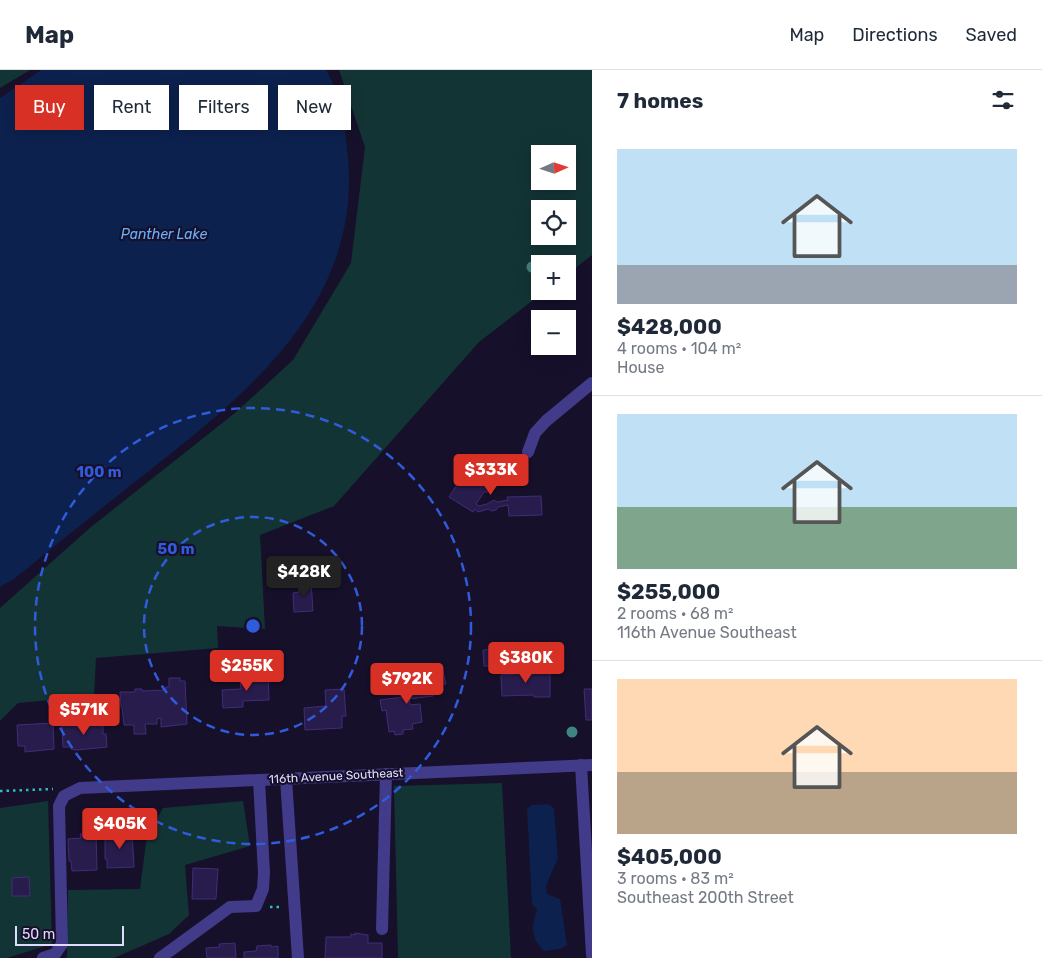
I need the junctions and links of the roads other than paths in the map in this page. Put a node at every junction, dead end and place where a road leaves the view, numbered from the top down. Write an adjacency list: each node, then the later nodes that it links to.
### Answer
1 (592, 384): 2 (street)
2 (528, 452)
3 (586, 765): 4 (street, 116th Avenue Southeast); 8 (street)
4 (386, 774): 5 (street, 116th Avenue Southeast); 7 (street)
5 (286, 779): 6 (street, 116th Avenue Southeast); 11 (street)
6 (259, 780): 9 (street, 116th Avenue Southeast); 10 (street)
7 (382, 929)
8 (592, 955)
9 (49, 956)
10 (160, 958)
11 (298, 958)

